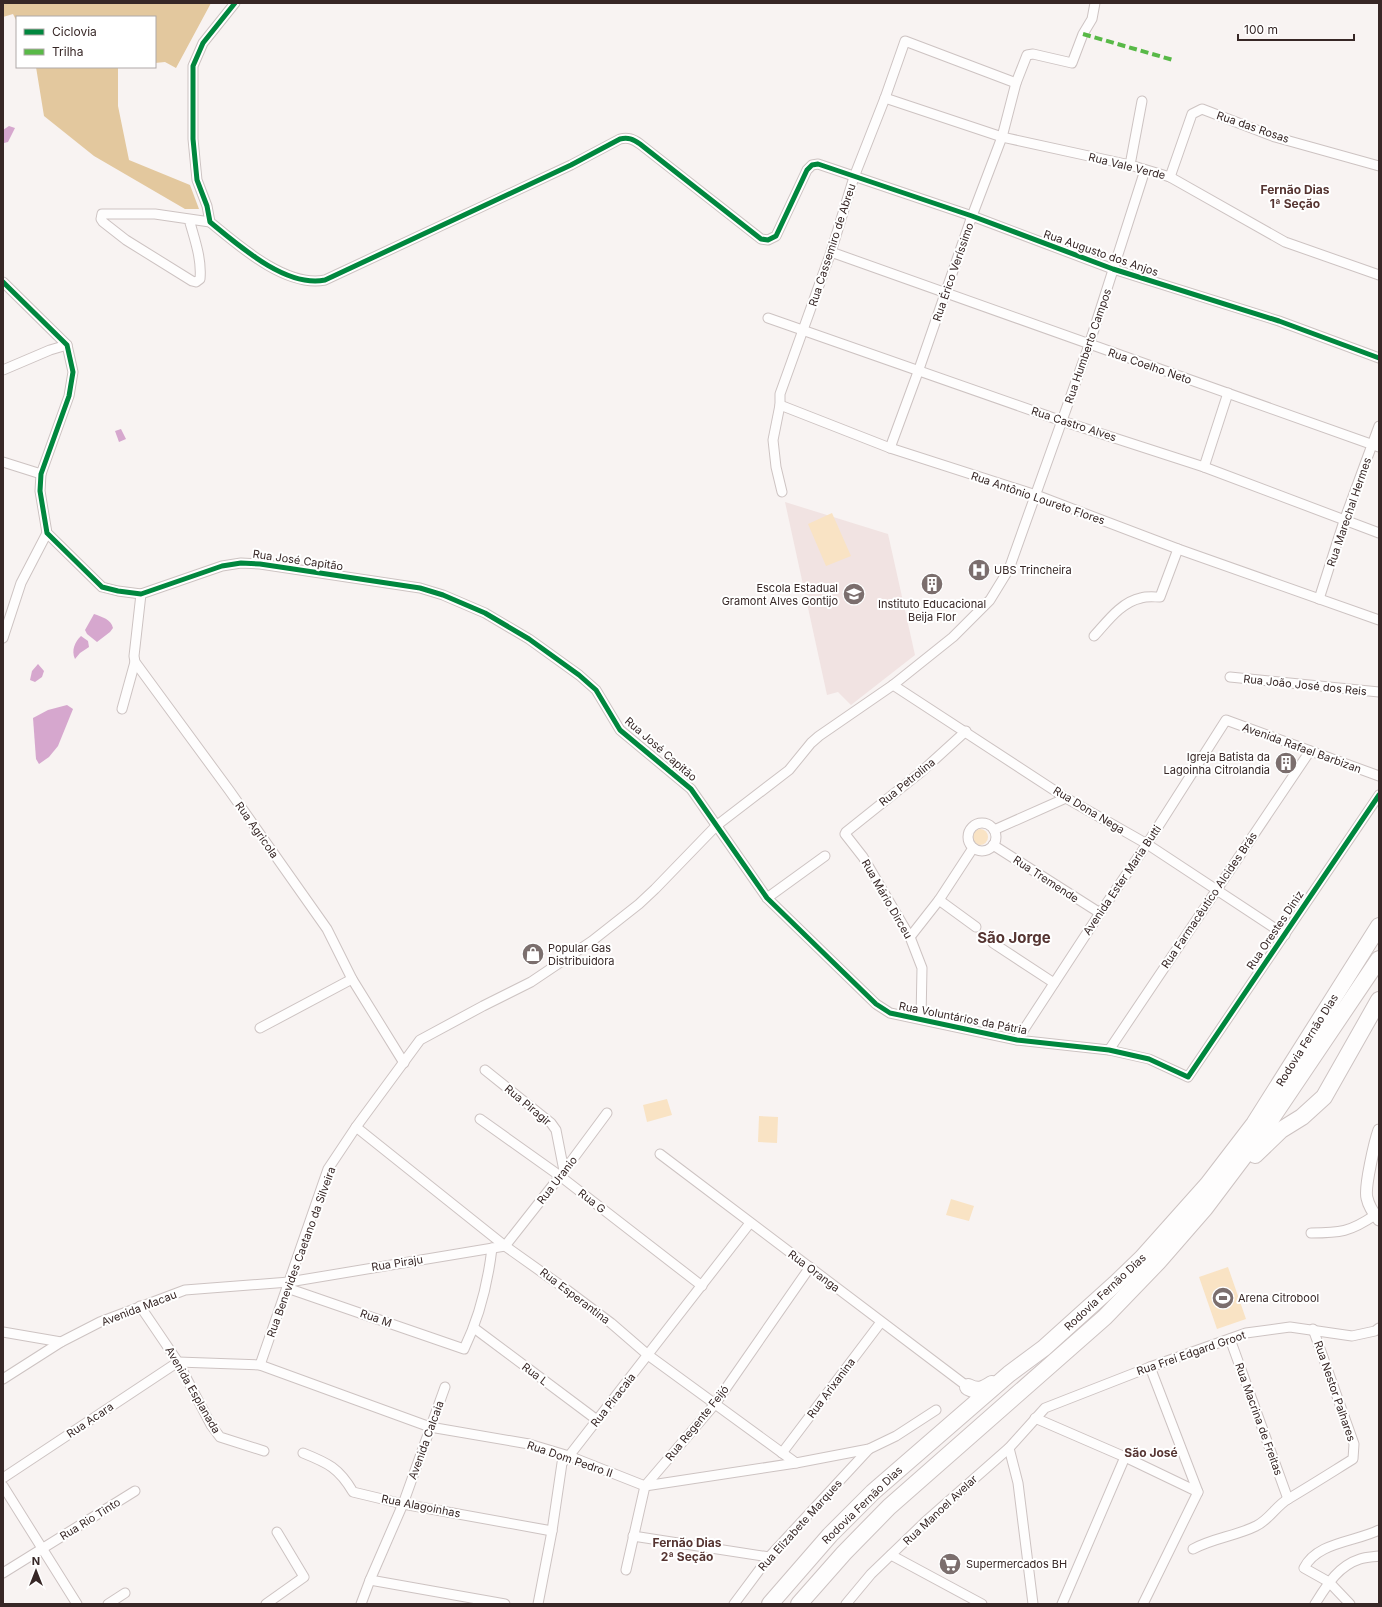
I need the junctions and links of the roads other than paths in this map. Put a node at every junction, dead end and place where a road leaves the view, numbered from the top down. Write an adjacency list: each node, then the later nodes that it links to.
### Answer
1 (235, 3): 14 (street)
2 (1095, 3): 3 (street, Rua Érico Veríssimo)
3 (1016, 83): 4 (street, Rua Cassemiro de Abreu); 6 (street, Rua Érico Veríssimo)
4 (885, 98): 6 (street, Rua Vale Verde); 10 (street, Rua Cassemiro de Abreu)
5 (1142, 101): 7 (street)
6 (1002, 138): 7 (street, Rua Vale Verde); 12 (street, Rua Érico Veríssimo)
7 (1130, 165): 9 (street, Rua Vale Verde)
8 (1379, 166): 11 (street, Rua das Rosas)
9 (1145, 170): 11 (street, Rua Vale Verde); 16 (street, Rua Humberto Campos)
10 (854, 177): 12 (street, Rua Augusto dos Anjos); 14 (street, Rua Augusto dos Anjos); 15 (street, Rua Cassemiro de Abreu)
11 (1170, 177): 17 (street, Rua Vale Verde)
12 (972, 216): 16 (street, Rua Augusto dos Anjos); 19 (street, Rua Érico Veríssimo)
13 (189, 219): 13 (street); 14 (street)
14 (210, 222)
15 (831, 252): 19 (street, Rua Coelho Neto); 21 (street, Rua Cassemiro de Abreu)
16 (1113, 270): 23 (street, Rua Humberto Campos); 24 (street, Rua Augusto dos Anjos)
17 (1379, 275)
18 (3, 282): 22 (street)
19 (945, 293): 23 (street, Rua Coelho Neto); 26 (street, Rua Érico Veríssimo)
20 (768, 318): 21 (street, Rua Castro Alves)
21 (803, 329): 26 (street, Rua Castro Alves); 28 (street, Rua Cassemiro de Abreu)
22 (67, 345): 25 (street); 35 (street)
23 (1089, 345): 27 (street, Rua Coelho Neto); 29 (street, Rua Humberto Campos)
24 (1379, 358)
25 (3, 370)
26 (918, 372): 29 (street, Rua Castro Alves); 32 (street, Rua Érico Veríssimo)
27 (1228, 393): 31 (street, Rua Coelho Neto); 34 (street)
28 (780, 405): 32 (street, Rua Antônio Loureto Flores); 36 (street)
29 (1062, 421): 34 (street, Rua Castro Alves); 37 (street, Rua Humberto Campos)
30 (1379, 426): 31 (street, Rua Marechal Hermes)
31 (1376, 446): 38 (street, Rua Marechal Hermes)
32 (890, 448): 37 (street, Rua Antônio Loureto Flores)
33 (3, 462): 35 (street)
34 (1204, 467): 38 (street, Rua Castro Alves)
35 (41, 474): 39 (street)
36 (782, 492)
37 (1036, 495): 41 (street, Rua Antônio Loureto Flores); 49 (street, Rua Humberto Campos)
38 (1344, 521): 40 (street, Rua Castro Alves); 43 (street, Rua Marechal Hermes)
39 (47, 533): 42 (street, Rua José Capitão); 46 (street)
40 (1379, 533)
41 (1178, 549): 43 (street, Rua Antônio Loureto Flores); 45 (street)
42 (141, 594): 47 (street); 58 (street, Rua José Capitão)
43 (1319, 599): 44 (street, Rua Antônio Loureto Flores)
44 (1379, 620)
45 (1094, 636)
46 (3, 638)
47 (135, 662): 51 (street); 77 (street, Rua Agricola)
48 (1230, 677): 50 (street, Rua João José dos Reis)
49 (893, 685): 53 (street, Rua Dona Nega); 58 (street, Rua Benevides Caetano da Silveira)
50 (1379, 692)
51 (122, 709)
52 (1226, 720): 54 (street, Avenida Rafael Barbizan); 61 (street, Avenida Ester Maria Butti)
53 (966, 731): 57 (street, Rua Dona Nega); 60 (street, Rua Petrolina)
54 (1310, 751): 55 (street, Avenida Rafael Barbizan); 65 (street, Rua Farmacêutico Alcides Brás)
55 (1379, 776)
56 (1379, 795): 72 (street, Rua Orestes Diniz)
57 (1066, 798): 59 (street); 61 (street, Rua Dona Nega)
58 (716, 826): 66 (street, Rua Voluntários da Pátria); 84 (street, Rua Benevides Caetano da Silveira)
59 (994, 830): 62 (street); 63 (street)
60 (846, 832): 73 (street, Rua Mário Dirceu)
61 (1147, 844): 65 (street, Rua Dona Nega); 68 (street, Avenida Ester Maria Butti)
62 (993, 845): 63 (street); 68 (street, Rua Tremende)
63 (973, 848): 67 (street)
64 (824, 856): 66 (street)
65 (1216, 889): 72 (street, Rua Dona Nega); 83 (street, Rua Farmacêutico Alcides Brás)
66 (767, 898): 80 (street, Rua Voluntários da Pátria)
67 (939, 900): 71 (street); 73 (street)
68 (1100, 913): 78 (street, Avenida Ester Maria Butti)
69 (1379, 919): 75 (highway)
70 (1379, 926): 75 (highway, Rodovia Fernão Dias)
71 (976, 927)
72 (1285, 934): 86 (street, Rua Orestes Diniz)
73 (910, 937): 80 (street, Rua Mário Dirceu)
74 (993, 942): 78 (street)
75 (1363, 952): 114 (highway, Rodovia Fernão Dias)
76 (1379, 959): 93 (highway, Rodovia Fernão Dias)
77 (352, 979): 81 (street); 84 (street, Rua Agricola)
78 (1054, 983): 82 (street, Avenida Ester Maria Butti)
79 (1379, 1000): 93 (highway)
80 (920, 1019): 82 (street, Rua Voluntários da Pátria)
81 (260, 1028)
82 (1017, 1040): 83 (street, Rua Voluntários da Pátria)
83 (1110, 1050): 86 (street, Rua Voluntários da Pátria)
84 (404, 1063): 89 (street, Rua Benevides Caetano da Silveira)
85 (485, 1070): 92 (street, Rua Piragir)
86 (1188, 1077)
87 (607, 1113): 92 (street, Rua Uranio)
88 (480, 1119): 92 (street, Rua G)
89 (356, 1127): 97 (street, Rua Esperantina); 100 (street, Rua Benevides Caetano da Silveira)
90 (1379, 1130): 94 (street)
91 (660, 1154): 95 (street, Rua Oranga)
92 (562, 1173): 97 (street, Rua Uranio); 101 (street, Rua G)
93 (1205, 1208): 160 (highway, Rodovia Fernão Dias)
94 (1377, 1218): 96 (street)
95 (750, 1223): 99 (street, Rua Oranga); 101 (street, Rua Piracaia)
96 (1311, 1233)
97 (505, 1246): 98 (street, Rua Piraju); 110 (street, Rua Esperantina)
98 (492, 1248): 100 (street, Rua Piraju); 104 (street)
99 (810, 1267): 103 (street, Rua Oranga); 118 (street, Rua Regente Feijó)
100 (288, 1285): 102 (street, Avenida Macau); 104 (street, Rua M); 112 (street, Rua Benevides Caetano da Silveira)
101 (702, 1286): 110 (street, Rua Piracaia)
102 (140, 1306): 109 (street, Avenida Macau); 111 (street, Avenida Esplanada)
103 (881, 1322): 117 (street, Rua Oranga); 127 (street, Rua Arixanina)
104 (474, 1328): 121 (street, Rua L)
105 (1379, 1328): 106 (street, Rua Frei Edgard Groot)
106 (1313, 1329): 108 (street, Rua Frei Edgard Groot); 136 (street, Rua Nestor Palhares)
107 (3, 1332): 109 (street)
108 (1230, 1339): 113 (street, Rua Frei Edgard Groot); 136 (street, Rua Macrina de Freitas)
109 (61, 1342): 115 (street, Avenida Macau)
110 (648, 1355): 118 (street, Rua Esperantina); 121 (street, Rua Piracaia)
111 (178, 1362): 112 (street, Rua Dom Pedro II); 125 (street, Avenida Esplanada); 131 (street, Rua Acara)
112 (260, 1365): 122 (street, Rua Dom Pedro II)
113 (1150, 1367): 120 (street, Rua Frei Edgard Groot); 135 (street)
114 (1009, 1374): 117 (highway); 159 (highway, Rodovia Fernão Dias)
115 (3, 1379)
116 (445, 1387): 122 (street, Avenida Calcaia)
117 (968, 1387)
118 (716, 1404): 127 (street, Rua Esperantina); 133 (street, Rua Regente Feijó)
119 (936, 1410): 124 (street)
120 (1035, 1418): 123 (street, Rua Manoel Avelar); 129 (street)
121 (597, 1420): 128 (street, Rua Piracaia)
122 (430, 1428): 128 (street, Rua Dom Pedro II); 137 (street, Avenida Calcaia)
123 (1009, 1448): 144 (street, Rua Manoel Avelar); 163 (street)
124 (870, 1449): 130 (street); 146 (street, Rua Elizabete Marques)
125 (264, 1451)
126 (303, 1453): 137 (street, Rua Alagoinhas)
127 (782, 1453): 130 (street, Rua Esperantina)
128 (569, 1456): 133 (street, Rua Dom Pedro II); 139 (street, Rua Piracaia)
129 (1125, 1457): 135 (street); 164 (street)
130 (796, 1463): 133 (street)
131 (3, 1478)
132 (3, 1486): 142 (street)
133 (645, 1486): 141 (street, Rua Regente Feijó)
134 (135, 1491): 142 (street, Rua Rio Tinto)
135 (1198, 1492): 165 (street)
136 (1288, 1499): 143 (street, Rua Nestor Palhares)
137 (403, 1504): 139 (street, Rua Alagoinhas); 149 (street, Avenida Calcaia)
138 (1379, 1530): 150 (street)
139 (552, 1531): 157 (street, Rua Piracaia)
140 (277, 1532): 154 (street)
141 (633, 1536): 146 (street); 147 (street, Rua Regente Feijó)
142 (42, 1549): 148 (street, Rua Rio Tinto); 152 (street)
143 (1193, 1549)
144 (891, 1555): 161 (street, Rua Manoel Avelar); 162 (street)
145 (1379, 1556): 150 (street)
146 (769, 1557): 158 (street, Rua Elizabete Marques)
147 (626, 1570)
148 (3, 1573)
149 (370, 1580): 155 (street, Avenida Calcaia); 156 (street)
150 (1329, 1582): 166 (street); 167 (street)
151 (125, 1593): 153 (street)
152 (77, 1604)
153 (108, 1604)
154 (266, 1604)
155 (361, 1604)
156 (506, 1604)
157 (538, 1604)
158 (734, 1604)
159 (770, 1604)
160 (799, 1604)
161 (846, 1604)
162 (982, 1604)
163 (1033, 1604)
164 (1062, 1604)
165 (1143, 1604)
166 (1315, 1604)
167 (1350, 1604)

